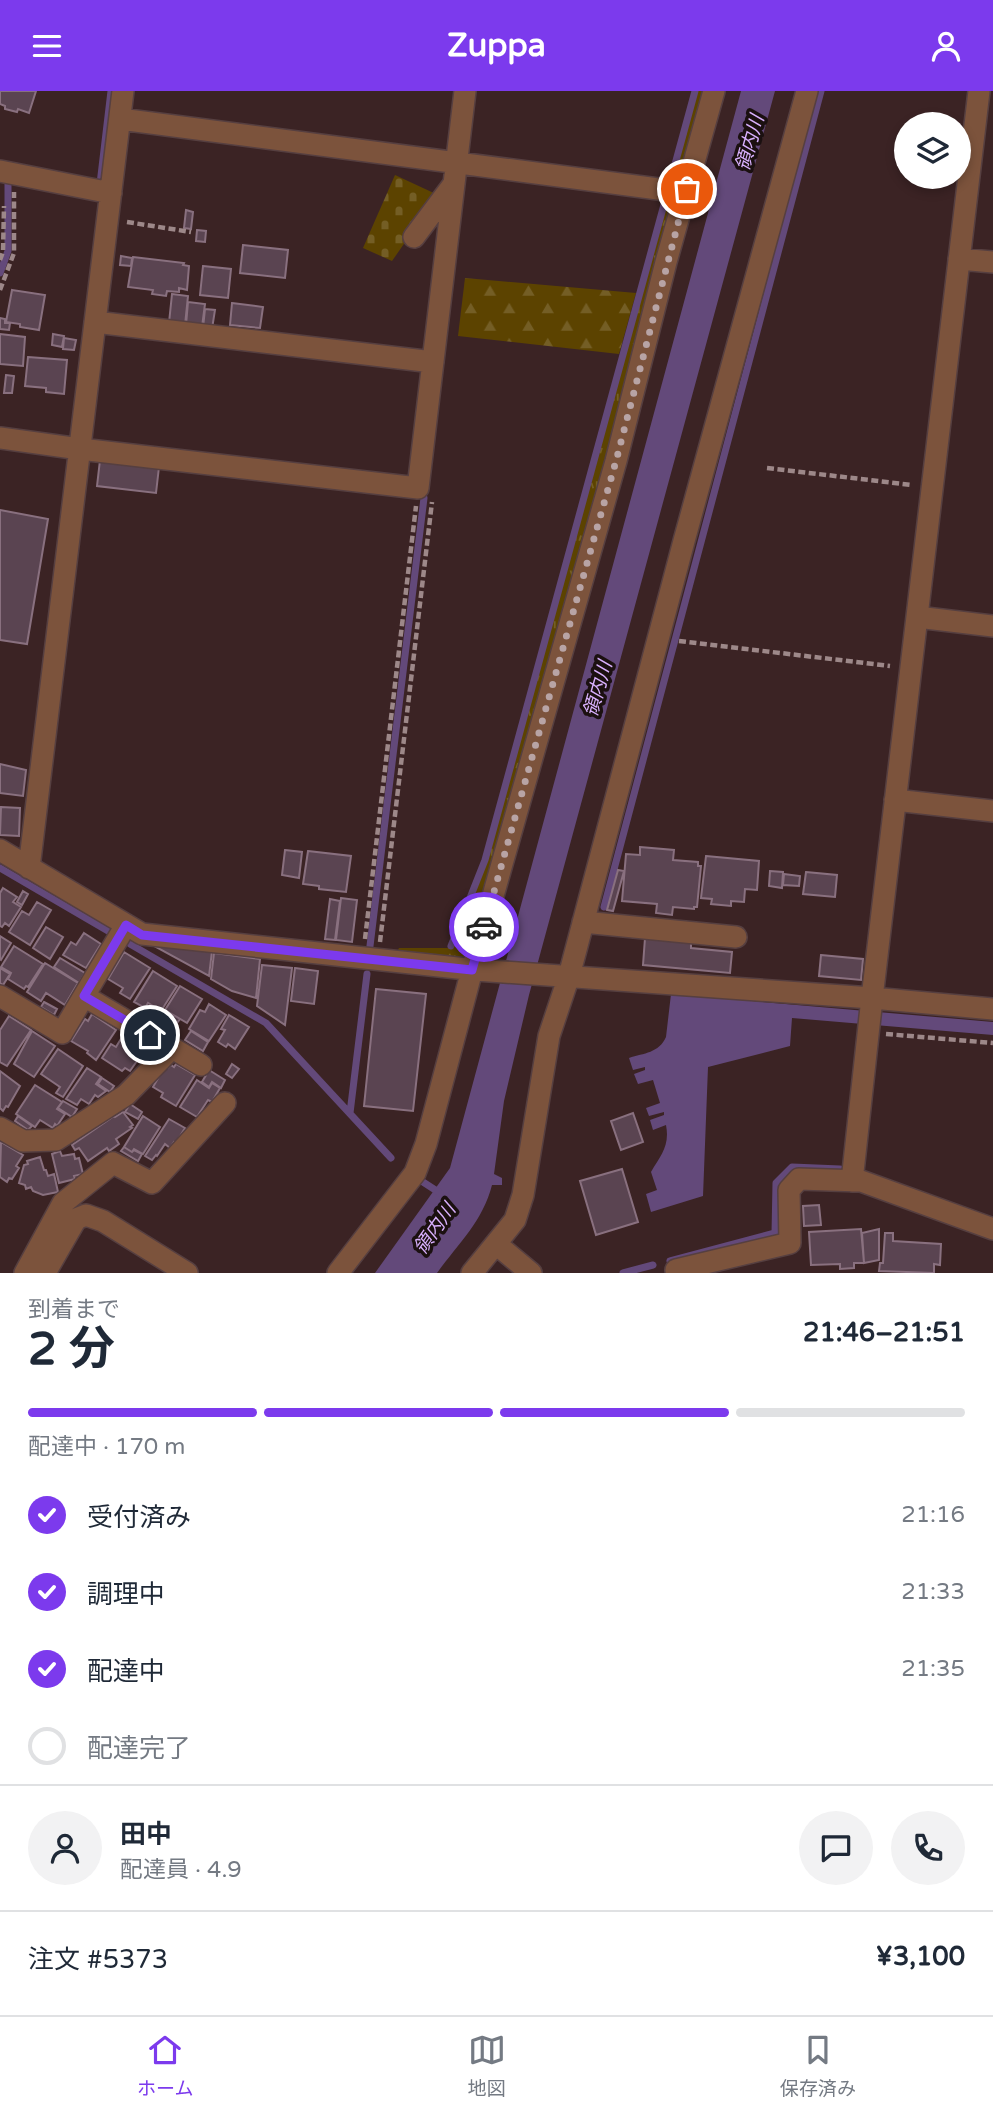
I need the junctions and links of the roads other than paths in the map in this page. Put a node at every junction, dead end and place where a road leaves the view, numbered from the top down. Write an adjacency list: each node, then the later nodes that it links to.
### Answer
1 (123, 91): 6 (street)
2 (465, 91): 7 (street)
3 (714, 91): 27 (street)
4 (807, 91): 24 (street)
5 (979, 91): 12 (street)
6 (120, 119): 7 (street); 10 (street)
7 (456, 173): 9 (street); 11 (street); 15 (street)
8 (4, 174): 10 (street)
9 (666, 190)
10 (111, 193): 14 (street)
11 (414, 237)
12 (959, 259): 13 (street); 18 (street)
13 (993, 263)
14 (95, 322): 15 (street); 17 (street)
15 (433, 362): 17 (street)
16 (0, 438): 17 (street)
17 (80, 449): 23 (street)
18 (917, 617): 19 (street); 20 (street)
19 (993, 626)
20 (895, 800): 21 (street); 32 (street)
21 (993, 811)
22 (0, 851): 23 (street)
23 (29, 868): 25 (street)
24 (583, 922): 26 (street); 28 (street)
25 (126, 925): 27 (street); 30 (street)
26 (736, 937)
27 (474, 970): 28 (street); 44 (street)
28 (565, 976): 32 (street); 39 (street)
29 (0, 996): 30 (street)
30 (84, 996): 33 (street)
31 (993, 1009): 32 (street)
32 (870, 1017): 37 (street)
33 (172, 1048): 34 (street); 36 (street)
34 (201, 1065)
35 (225, 1103): 41 (street)
36 (0, 1128)
37 (852, 1181): 38 (street); 40 (street)
38 (993, 1229)
39 (496, 1244): 45 (street); 46 (street)
40 (673, 1272)
41 (25, 1273)
42 (45, 1273): 43 (street)
43 (187, 1273)
44 (338, 1273)
45 (472, 1273)
46 (531, 1273)

